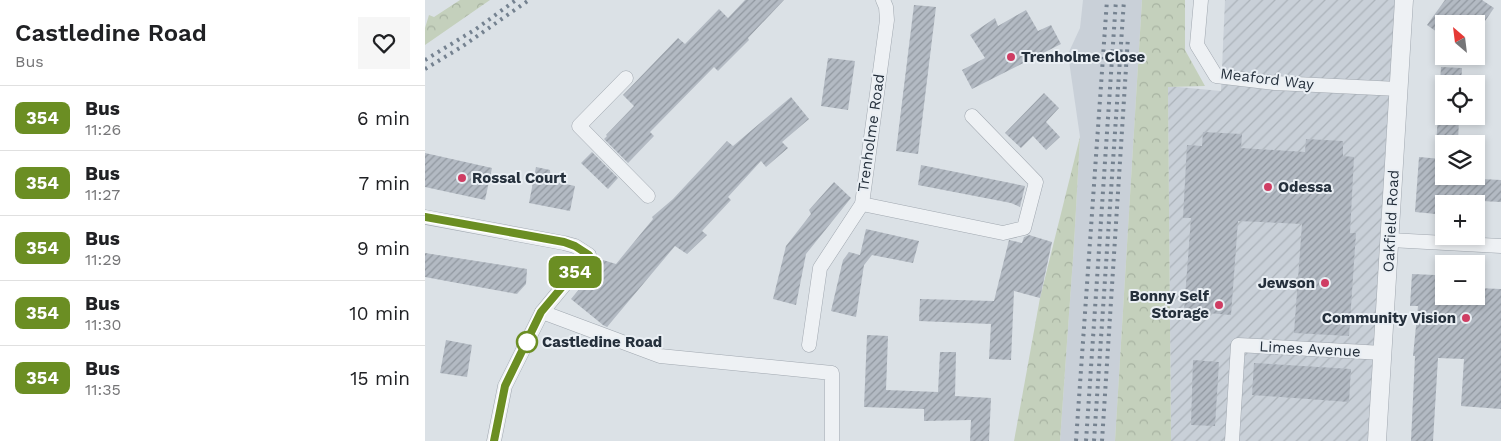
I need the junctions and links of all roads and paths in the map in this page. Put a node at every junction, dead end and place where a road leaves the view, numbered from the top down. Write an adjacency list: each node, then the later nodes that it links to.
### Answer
1 (883, 0): 8 (street, Trenholme Road)
2 (1201, 0): 5 (street, Meaford Way)
3 (1404, 0): 5 (street, Oakfield Road)
4 (626, 78): 7 (street)
5 (1399, 89): 10 (street, Oakfield Road)
6 (973, 116): 8 (street)
7 (648, 196)
8 (862, 204): 13 (street, Trenholme Road)
9 (425, 217): 12 (street)
10 (1390, 240): 11 (street); 14 (street, Oakfield Road)
11 (1501, 246)
12 (541, 312): 15 (street); 16 (street)
13 (809, 345)
14 (1383, 353): 17 (street, Limes Avenue); 18 (street, Oakfield Road)
15 (494, 441)
16 (832, 441)
17 (1232, 441)
18 (1377, 441)

